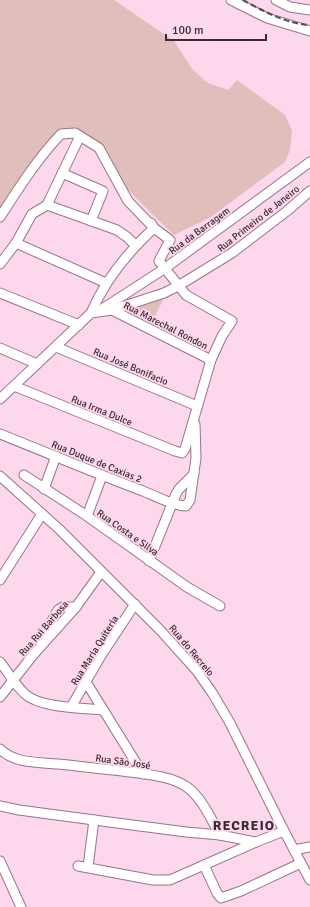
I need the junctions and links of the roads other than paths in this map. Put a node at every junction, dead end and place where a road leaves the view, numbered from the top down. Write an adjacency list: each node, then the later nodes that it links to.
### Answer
1 (232, 0): 4 (street)
2 (276, 0): 3 (street)
3 (310, 10)
4 (310, 31)
5 (80, 136): 7 (street); 10 (street); 12 (street)
6 (310, 162): 16 (street, Rua da Barragem)
7 (62, 173): 9 (street); 11 (street)
8 (310, 191): 18 (street, Rua Primeiro de Janeiro)
9 (47, 205): 11 (street); 13 (street)
10 (0, 217)
11 (91, 221): 14 (street)
12 (151, 224): 14 (street); 16 (street)
13 (16, 243): 15 (street); 17 (street)
14 (135, 245): 17 (street)
15 (0, 264)
16 (164, 269): 18 (street); 21 (street, Rua da Barragem)
17 (106, 283): 21 (street)
18 (178, 286): 20 (street, Rua Primeiro de Janeiro); 25 (street)
19 (0, 293): 22 (street)
20 (112, 310): 21 (street, Rua Primeiro de Janeiro); 25 (street, Rua Marechal Rondon)
21 (95, 312): 22 (street)
22 (78, 325): 23 (street)
23 (56, 347): 26 (street); 29 (street, Rua José Bonifacio)
24 (0, 348): 26 (street)
25 (211, 360): 29 (street)
26 (37, 364): 27 (street)
27 (14, 386): 28 (street); 30 (street, Rua Irma Dulce)
28 (0, 399)
29 (197, 406): 30 (street)
30 (194, 419): 33 (street)
31 (0, 434): 32 (street, Rua Duque de Caxias 2)
32 (56, 456): 36 (street, Rua Duque de Caxias 2); 37 (street)
33 (194, 474): 38 (street); 38 (street, Rua Duque de Caxias 2)
34 (24, 475): 37 (street, Rua Costa e Silva)
35 (0, 476): 39 (street, Rua do Recreio)
36 (102, 476): 38 (street, Rua Duque de Caxias 2); 40 (street)
37 (44, 489): 40 (street, Rua Costa e Silva)
38 (172, 502): 41 (street)
39 (42, 514): 42 (street, Rua do Recreio); 43 (street)
40 (87, 516): 41 (street, Rua Costa e Silva)
41 (150, 561): 45 (street, Rua Costa e Silva)
42 (101, 572): 44 (street, Rua do Recreio); 47 (street, Rua Rui Barbosa)
43 (0, 580)
44 (135, 604): 48 (street, Rua Maria Quiteria); 56 (street, Rua do Recreio)
45 (220, 606)
46 (0, 662): 47 (street)
47 (14, 680): 49 (street, Rua Rui Barbosa); 50 (street)
48 (86, 682): 50 (street, Rua Maria Quiteria); 51 (street)
49 (0, 697)
50 (71, 707): 51 (street)
51 (103, 710): 53 (street)
52 (0, 749): 53 (street, Rua São José)
53 (143, 774): 57 (street, Rua São José)
54 (0, 806): 55 (street)
55 (94, 820): 57 (street); 65 (street)
56 (284, 831): 58 (street); 60 (street, Rua do Recreio)
57 (220, 835): 58 (street)
58 (256, 842): 63 (street)
59 (310, 847): 60 (street)
60 (294, 850): 62 (street, Rua do Recreio)
61 (0, 861): 67 (street)
62 (301, 863): 63 (street); 66 (street, Rua do Recreio)
63 (204, 865): 65 (street)
64 (78, 866): 65 (street)
65 (88, 868)
66 (310, 880)
67 (21, 907)

